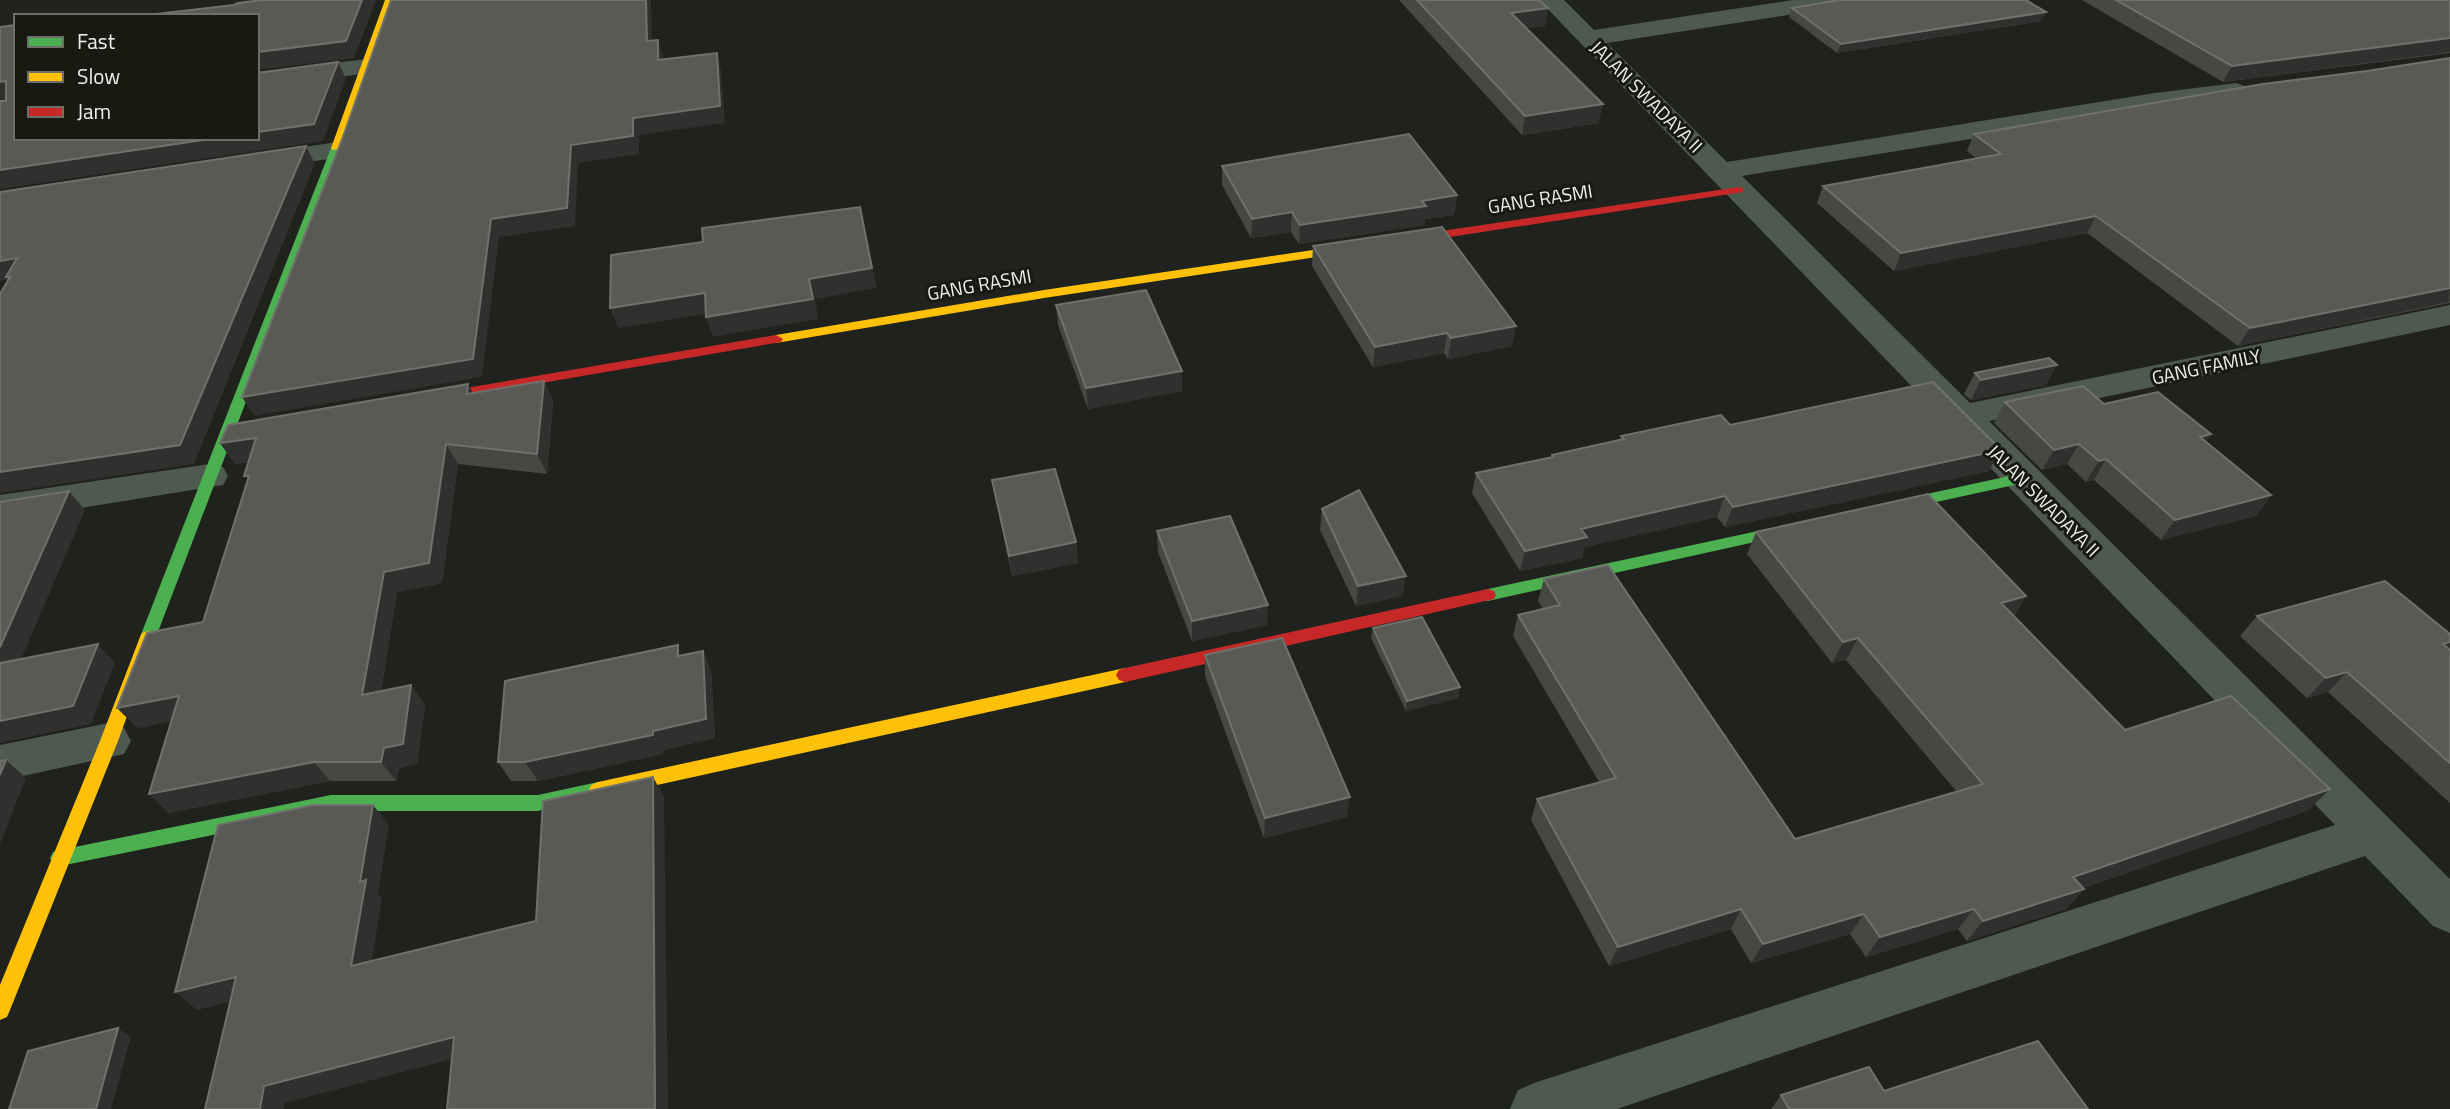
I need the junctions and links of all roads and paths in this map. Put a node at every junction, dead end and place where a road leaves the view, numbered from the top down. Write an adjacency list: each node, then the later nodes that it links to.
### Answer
1 (390, 0): 5 (street)
2 (1551, 0): 4 (street, JALAN SWADAYA II)
3 (1839, 0): 4 (street)
4 (1589, 38): 10 (street, JALAN SWADAYA II)
5 (367, 67): 6 (street); 8 (street)
6 (259, 80)
7 (2262, 88): 10 (street)
8 (337, 150): 9 (street); 14 (street)
9 (229, 166)
10 (1731, 180): 12 (street, GANG RASMI); 13 (street, JALAN SWADAYA II)
11 (2450, 315): 13 (street, GANG FAMILY)
12 (404, 403)
13 (1961, 416): 15 (street, JALAN SWADAYA II)
14 (210, 476): 16 (street); 19 (street)
15 (2023, 478): 17 (street); 21 (street, JALAN SWADAYA II)
16 (0, 508)
17 (1859, 514)
18 (1818, 523): 22 (street)
19 (109, 741): 20 (street); 22 (street)
20 (0, 763)
21 (2373, 833): 23 (street, JALAN SWADAYA II); 25 (street)
22 (60, 858): 24 (street)
23 (2450, 911)
24 (0, 1010)
25 (1537, 1109)

